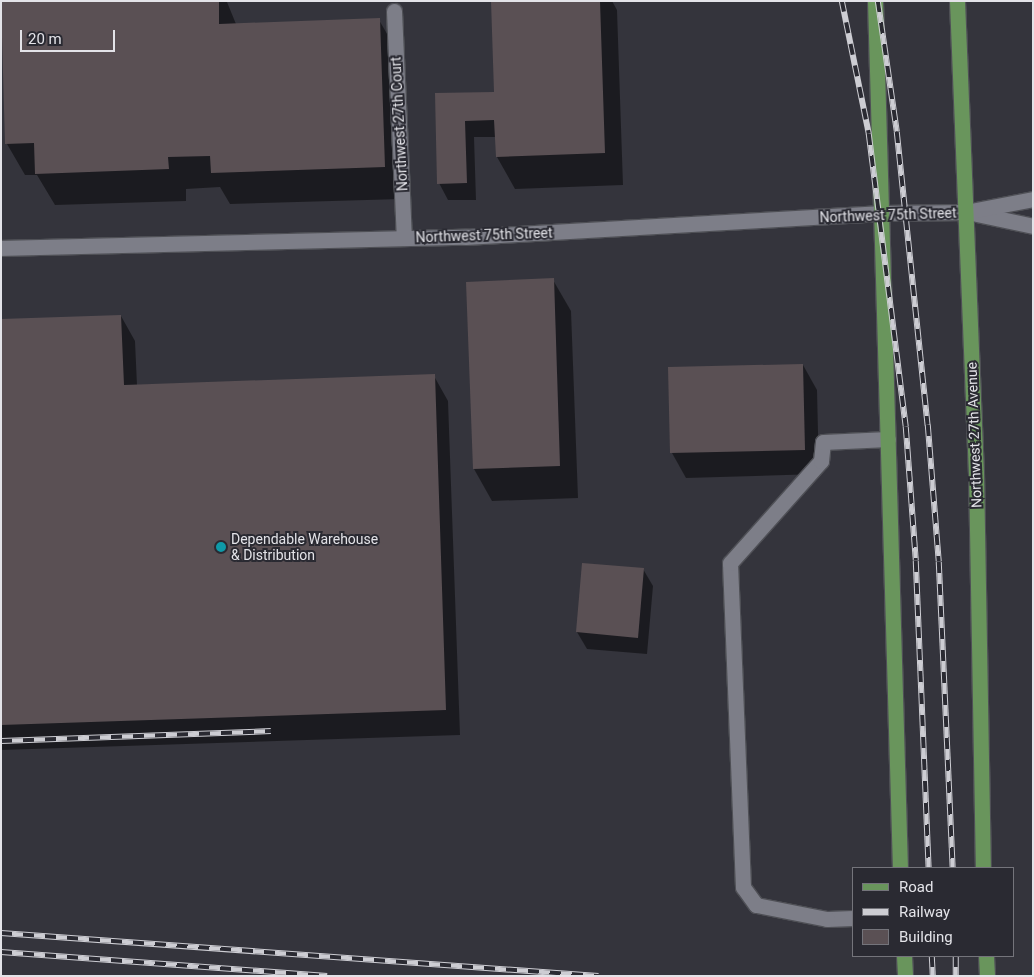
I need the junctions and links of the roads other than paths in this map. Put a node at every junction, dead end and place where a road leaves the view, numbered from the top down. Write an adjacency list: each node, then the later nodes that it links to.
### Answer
1 (875, 1): 6 (main road)
2 (957, 1): 5 (main road, Northwest 27th Avenue)
3 (394, 10): 8 (street, Northwest 27th Court)
4 (1033, 199): 5 (street, Northwest 75th Street)
5 (966, 212): 6 (street, Northwest 75th Street); 7 (street, Northwest 75th Street); 12 (main road, Northwest 27th Avenue)
6 (882, 213): 8 (street, Northwest 75th Street); 10 (main road)
7 (1033, 226)
8 (404, 238): 9 (street, Northwest 75th Street)
9 (1, 248)
10 (888, 439): 11 (main road); 13 (street)
11 (900, 867)
12 (983, 867)
13 (852, 918)
14 (904, 957): 16 (main road)
15 (986, 957): 17 (main road)
16 (905, 976)
17 (987, 976)

